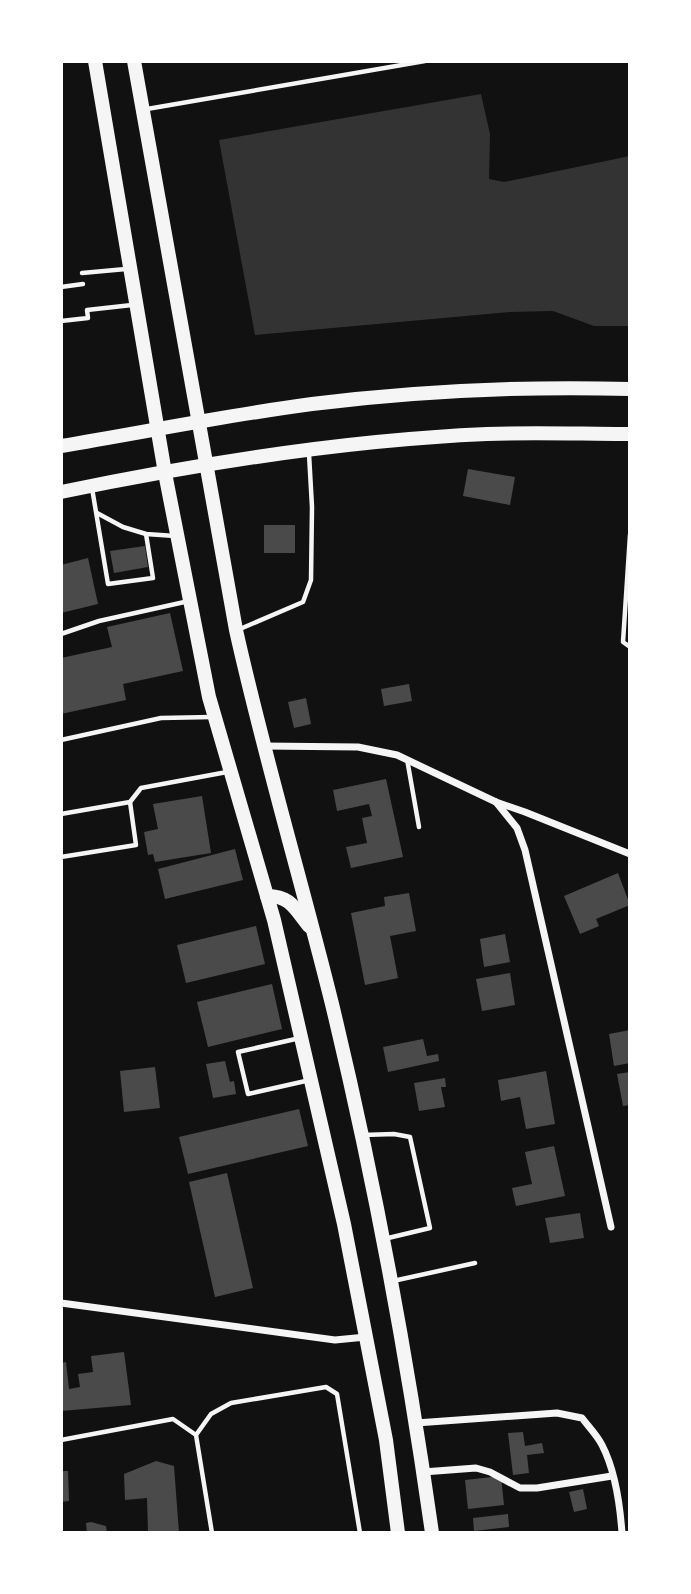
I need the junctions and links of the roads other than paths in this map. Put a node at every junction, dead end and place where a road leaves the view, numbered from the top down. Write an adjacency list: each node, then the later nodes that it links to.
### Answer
1 (95, 61): 5 (main road)
2 (134, 61): 4 (main road)
3 (425, 61): 4 (lane)
4 (142, 110): 12 (main road)
5 (130, 268): 6 (lane); 9 (main road)
6 (82, 273)
7 (83, 284): 8 (lane)
8 (61, 286)
9 (136, 304): 10 (lane); 13 (main road)
10 (61, 321)
11 (630, 389): 12 (main road)
12 (198, 422): 13 (main road); 17 (main road)
13 (157, 429): 15 (main road); 18 (main road)
14 (630, 434): 16 (main road)
15 (61, 446)
16 (308, 451): 17 (main road); 26 (lane)
17 (205, 466): 18 (main road); 26 (main road)
18 (165, 473): 19 (main road); 24 (main road)
19 (92, 486): 20 (main road); 21 (lane)
20 (61, 492)
21 (96, 513): 22 (lane); 22 (lane)
22 (146, 534): 24 (lane)
23 (630, 535): 28 (lane)
24 (177, 536): 25 (main road)
25 (190, 601): 27 (lane); 29 (main road)
26 (236, 630): 31 (main road)
27 (61, 634)
28 (630, 648)
29 (215, 717): 30 (lane); 33 (main road)
30 (61, 740)
31 (264, 746): 32 (street); 41 (main road)
32 (407, 759): 35 (street); 37 (lane)
33 (231, 772): 34 (lane); 40 (main road)
34 (130, 802): 36 (lane); 39 (lane)
35 (496, 802): 38 (street); 45 (street)
36 (61, 814)
37 (419, 827)
38 (630, 854)
39 (61, 857)
40 (267, 896): 41 (main road); 42 (main road)
41 (314, 932): 44 (main road)
42 (301, 1038): 43 (main road); 43 (lane)
43 (311, 1080): 50 (main road)
44 (361, 1135): 46 (main road); 46 (lane)
45 (611, 1227)
46 (383, 1239): 48 (main road)
47 (475, 1263): 48 (lane)
48 (392, 1282): 51 (main road)
49 (61, 1303): 50 (street)
50 (367, 1337): 58 (main road)
51 (416, 1423): 54 (main road); 55 (street)
52 (196, 1435): 53 (lane); 56 (lane); 57 (lane)
53 (61, 1440)
54 (424, 1472): 55 (street); 59 (main road)
55 (612, 1476): 60 (street)
56 (212, 1533)
57 (360, 1533)
58 (398, 1533)
59 (432, 1533)
60 (622, 1533)

